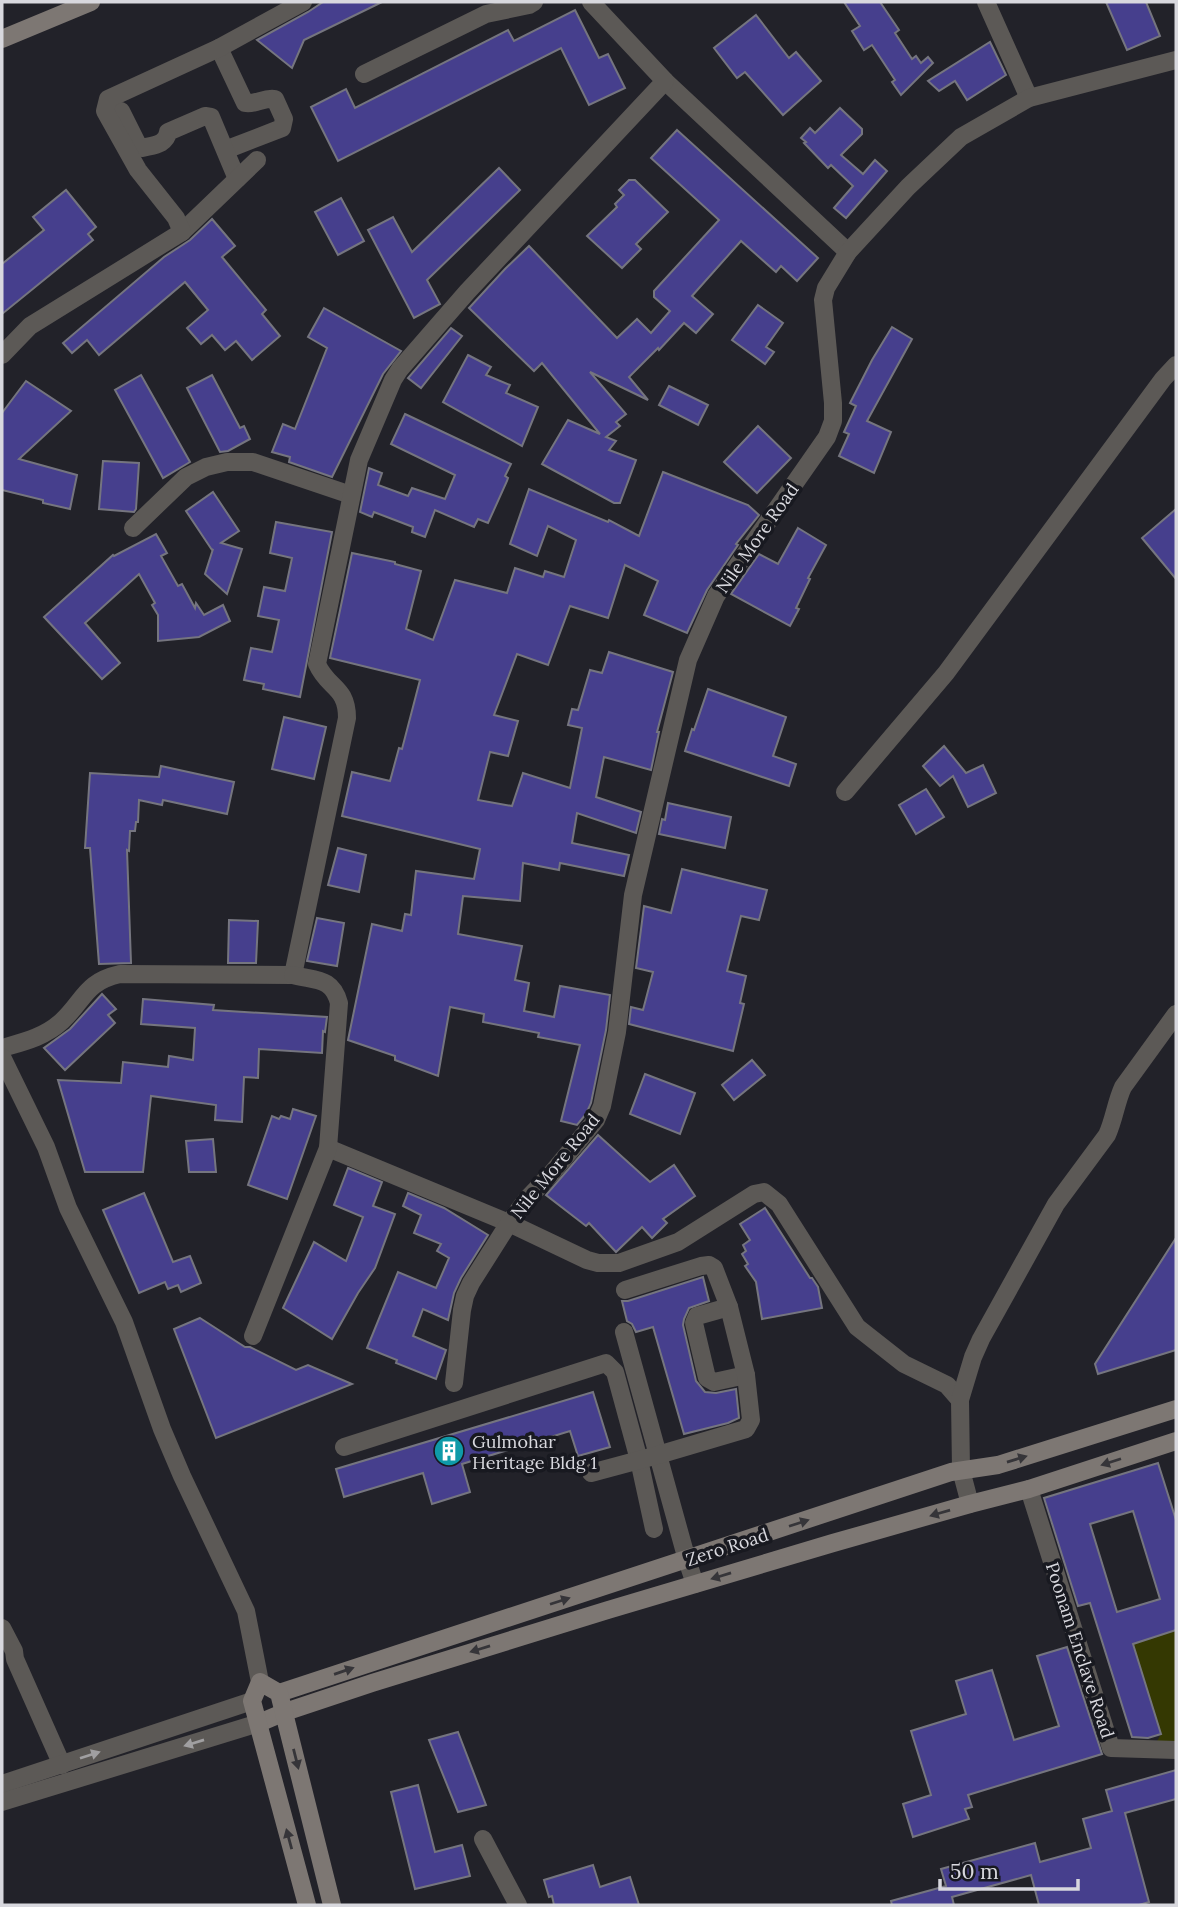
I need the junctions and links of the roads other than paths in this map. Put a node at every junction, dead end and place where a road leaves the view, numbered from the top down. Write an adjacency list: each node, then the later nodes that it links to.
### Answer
1 (91, 2): 6 (street)
2 (303, 2): 7 (street)
3 (534, 2): 9 (street)
4 (591, 2): 10 (street)
5 (986, 2): 11 (street)
6 (2, 39)
7 (219, 48): 13 (street); 16 (street)
8 (1176, 60): 11 (street, Nile More Road)
9 (364, 74)
10 (665, 81): 17 (street); 20 (street)
11 (1029, 98): 17 (street, Nile More Road)
12 (121, 111): 15 (street)
13 (233, 147)
14 (257, 160): 15 (street)
15 (237, 179): 16 (street)
16 (181, 232): 18 (street)
17 (848, 252): 28 (street, Nile More Road)
18 (2, 355)
19 (1176, 365): 22 (street)
20 (351, 495): 21 (street); 23 (street)
21 (133, 528)
22 (845, 792)
23 (293, 975): 25 (street); 27 (street)
24 (1176, 1014): 35 (street)
25 (2, 1048)
26 (2, 1057): 52 (street)
27 (328, 1148): 28 (street); 32 (street)
28 (509, 1223): 34 (street, Nile More Road); 35 (street)
29 (625, 1290): 30 (street)
30 (729, 1307): 33 (street); 33 (street)
31 (624, 1332): 39 (street)
32 (253, 1336)
33 (746, 1375): 39 (street)
34 (454, 1383)
35 (960, 1400): 41 (street)
36 (1176, 1409): 41 (street, Zero Road, one-way to 36)
37 (1176, 1441): 43 (street, Zero Road, one-way to 43)
38 (344, 1447): 40 (street)
39 (658, 1455): 40 (street); 46 (street)
40 (639, 1460): 42 (street); 45 (street)
41 (961, 1470): 44 (street); 46 (street, Zero Road, one-way to 41)
42 (591, 1473)
43 (1030, 1489): 44 (street, Zero Road); 57 (street, Poonam Enclave Road)
44 (970, 1504): 47 (street, Zero Road, one-way to 47)
45 (654, 1529)
46 (687, 1560): 47 (street); 50 (street, Zero Road, one-way to 46)
47 (695, 1584): 51 (street, Zero Road, one-way to 51)
48 (2, 1628): 49 (street)
49 (8, 1656): 58 (street)
50 (374, 1661): 51 (street); 53 (street, Zero Road, one-way to 50)
51 (380, 1680): 55 (street, Zero Road)
52 (260, 1682): 53 (street); 54 (street)
53 (279, 1693): 55 (street)
54 (252, 1702): 56 (street); 58 (street, one-way to 54)
55 (285, 1712): 56 (street, Zero Road); 63 (street, one-way to 63)
56 (259, 1723): 60 (street, one-way to 60); 62 (street, one-way to 56)
57 (1176, 1750)
58 (62, 1765): 59 (street)
59 (2, 1784)
60 (2, 1802)
61 (483, 1839): 64 (street)
62 (307, 1905)
63 (332, 1905)
64 (518, 1905)

